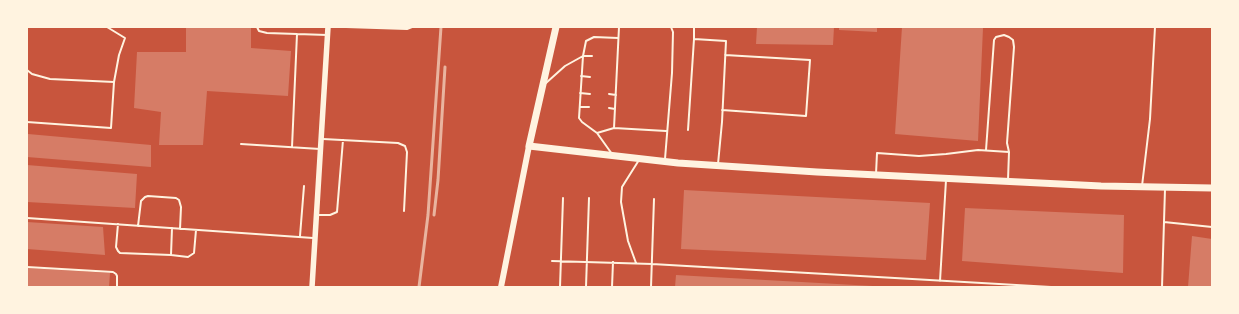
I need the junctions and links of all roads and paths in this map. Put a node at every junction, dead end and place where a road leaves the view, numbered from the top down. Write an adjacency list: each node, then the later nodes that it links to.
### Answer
1 (107, 27): 25 (lane)
2 (257, 27): 11 (lane)
3 (328, 27): 12 (street)
4 (346, 27): 5 (lane)
5 (412, 27)
6 (556, 27): 26 (main road)
7 (619, 27): 13 (lane)
8 (671, 27): 39 (lane)
9 (694, 27): 14 (lane)
10 (1156, 27): 57 (lane)
11 (297, 34): 12 (lane); 45 (lane)
12 (327, 35): 41 (street)
13 (618, 38): 16 (lane); 19 (lane)
14 (694, 39): 15 (lane); 38 (lane)
15 (726, 55): 35 (lane); 35 (lane)
16 (583, 56): 17 (lane); 21 (lane); 26 (lane)
17 (592, 56)
18 (612, 57): 19 (lane)
19 (617, 58): 24 (lane)
20 (27, 70): 25 (lane)
21 (581, 76): 22 (lane); 27 (lane)
22 (590, 77)
23 (611, 78): 24 (lane)
24 (616, 78): 30 (lane)
25 (114, 82): 36 (lane)
26 (544, 85): 44 (main road)
27 (580, 93): 28 (lane); 31 (lane)
28 (590, 94)
29 (609, 94): 30 (lane)
30 (616, 94): 34 (lane)
31 (580, 107): 32 (lane); 40 (lane)
32 (589, 107)
33 (609, 108): 34 (lane)
34 (615, 109): 37 (lane)
35 (722, 110): 52 (lane)
36 (27, 122)
37 (614, 128): 39 (lane); 40 (lane)
38 (688, 130)
39 (666, 131): 51 (lane)
40 (597, 133): 49 (lane)
41 (322, 139): 42 (lane); 46 (street)
42 (343, 140): 63 (lane); 64 (lane)
43 (241, 144): 45 (lane)
44 (529, 146): 49 (main road); 86 (main road)
45 (292, 147): 46 (lane)
46 (321, 149): 64 (street)
47 (986, 150): 48 (lane); 48 (lane); 53 (lane)
48 (1008, 152): 55 (lane)
49 (614, 156): 50 (main road)
50 (640, 159): 51 (main road); 80 (lane)
51 (664, 161): 52 (main road)
52 (718, 166): 53 (main road)
53 (876, 175): 54 (main road)
54 (946, 179): 55 (main road); 83 (lane)
55 (1008, 182): 57 (main road)
56 (304, 186): 73 (lane)
57 (1142, 187): 58 (main road)
58 (1165, 187): 59 (main road); 66 (lane)
59 (1212, 188)
60 (563, 198): 77 (lane)
61 (589, 198): 78 (lane)
62 (654, 199): 81 (lane)
63 (404, 211)
64 (317, 215): 74 (street)
65 (27, 218): 67 (lane)
66 (1164, 222): 69 (lane); 92 (lane)
67 (118, 224): 68 (lane); 75 (lane)
68 (138, 226): 70 (lane); 71 (lane)
69 (1212, 227)
70 (172, 228): 71 (lane); 75 (lane)
71 (180, 229): 72 (lane)
72 (196, 230): 73 (lane); 75 (lane)
73 (300, 237): 74 (lane)
74 (315, 238): 85 (street)
75 (171, 255)
76 (552, 260): 77 (lane)
77 (562, 261): 78 (lane); 87 (lane)
78 (587, 262): 79 (lane); 88 (lane)
79 (613, 262): 80 (lane); 89 (lane)
80 (636, 263): 81 (lane)
81 (652, 264): 83 (lane); 90 (lane)
82 (27, 267): 84 (lane)
83 (940, 281): 91 (lane)
84 (117, 287)
85 (312, 287)
86 (501, 287)
87 (560, 287)
88 (586, 287)
89 (612, 287)
90 (651, 287)
91 (1051, 287)
92 (1162, 287)

